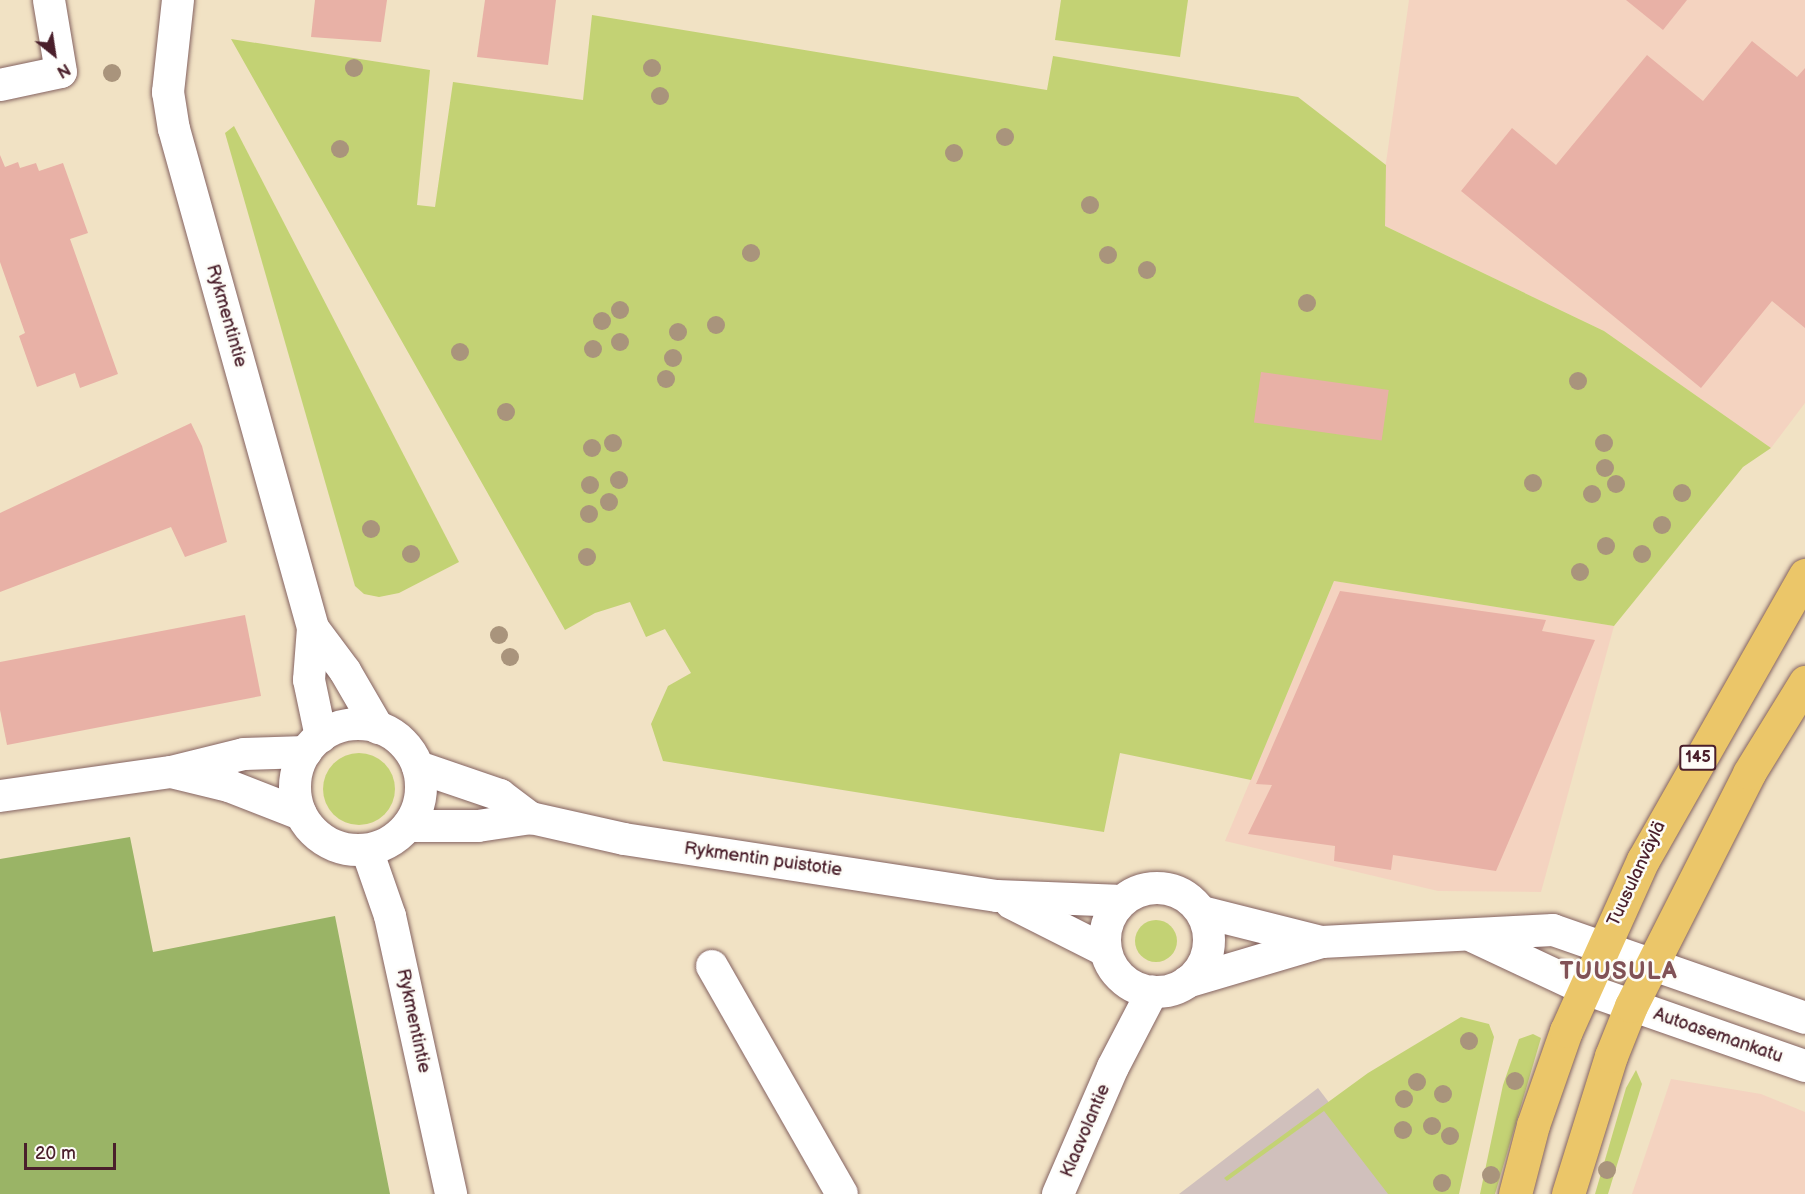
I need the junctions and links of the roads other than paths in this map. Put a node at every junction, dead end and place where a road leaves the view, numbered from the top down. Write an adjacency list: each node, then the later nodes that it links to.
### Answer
1 (49, 0): 3 (street)
2 (178, 0): 5 (street, Rykmentintie)
3 (0, 85)
4 (1805, 575): 21 (main road, Tuusulanväylä / 145)
5 (313, 628): 7 (street, Rykmentintie); 8 (street, Rykmentintie)
6 (1805, 682): 23 (main road)
7 (378, 728): 8 (street); 9 (street)
8 (314, 744): 10 (street); 12 (street)
9 (418, 766): 13 (street, Rykmentin puistotie); 14 (street)
10 (171, 772): 11 (street); 12 (street)
11 (0, 796)
12 (301, 814): 15 (street)
13 (531, 818): 14 (street, Rykmentin puistotie); 16 (street, Rykmentin puistotie)
14 (408, 826): 15 (street)
15 (367, 850): 33 (street, Rykmentintie)
16 (997, 896): 17 (street, Rykmentin puistotie); 22 (street, Rykmentin puistotie)
17 (1121, 901): 18 (street); 22 (street)
18 (1202, 912): 20 (street); 26 (street)
19 (1474, 937): 20 (street); 21 (street); 27 (street)
20 (1322, 942): 26 (street)
21 (1603, 947): 23 (street); 27 (main road, Tuusulanväylä / 145)
22 (1106, 951): 25 (street)
23 (1651, 963): 29 (main road); 30 (street)
24 (712, 966): 34 (street)
25 (1124, 980): 28 (street); 32 (street, Klaavolantie)
26 (1187, 982): 28 (street)
27 (1585, 989): 29 (street); 36 (main road, Tuusulanväylä / 145)
28 (1152, 992): 32 (street, Klaavolantie)
29 (1631, 1006): 31 (street, Autoasemankatu); 37 (main road)
30 (1805, 1018)
31 (1805, 1066)
32 (1113, 1067): 35 (street, Klaavolantie)
33 (451, 1194)
34 (842, 1194)
35 (1058, 1194)
36 (1515, 1194)
37 (1568, 1194)

